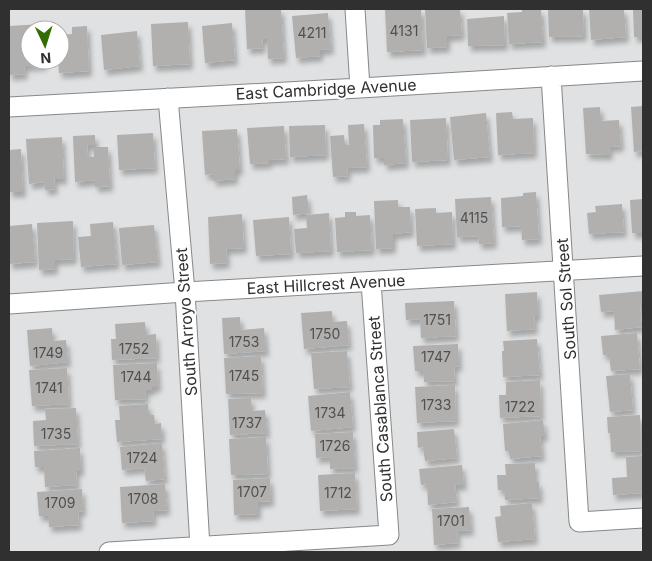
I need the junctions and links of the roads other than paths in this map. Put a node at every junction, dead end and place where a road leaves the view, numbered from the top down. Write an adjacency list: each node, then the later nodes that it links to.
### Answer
1 (355, 9): 4 (street)
2 (643, 71): 3 (street, East Cambridge Avenue)
3 (551, 76): 4 (street, East Cambridge Avenue); 8 (street, South Sol Street)
4 (360, 88): 5 (street, East Cambridge Avenue)
5 (168, 98): 6 (street, East Cambridge Avenue); 10 (street, South Arroyo Street)
6 (9, 107)
7 (643, 266): 8 (street, East Hillcrest Avenue)
8 (564, 270): 9 (street, East Hillcrest Avenue); 12 (street, South Sol Street)
9 (371, 282): 10 (street, East Hillcrest Avenue); 13 (street, South Casablanca Street)
10 (185, 292): 11 (street, East Hillcrest Avenue); 13 (street, South Arroyo Street)
11 (9, 304)
12 (643, 518)
13 (200, 547): 14 (street)
14 (109, 552)

